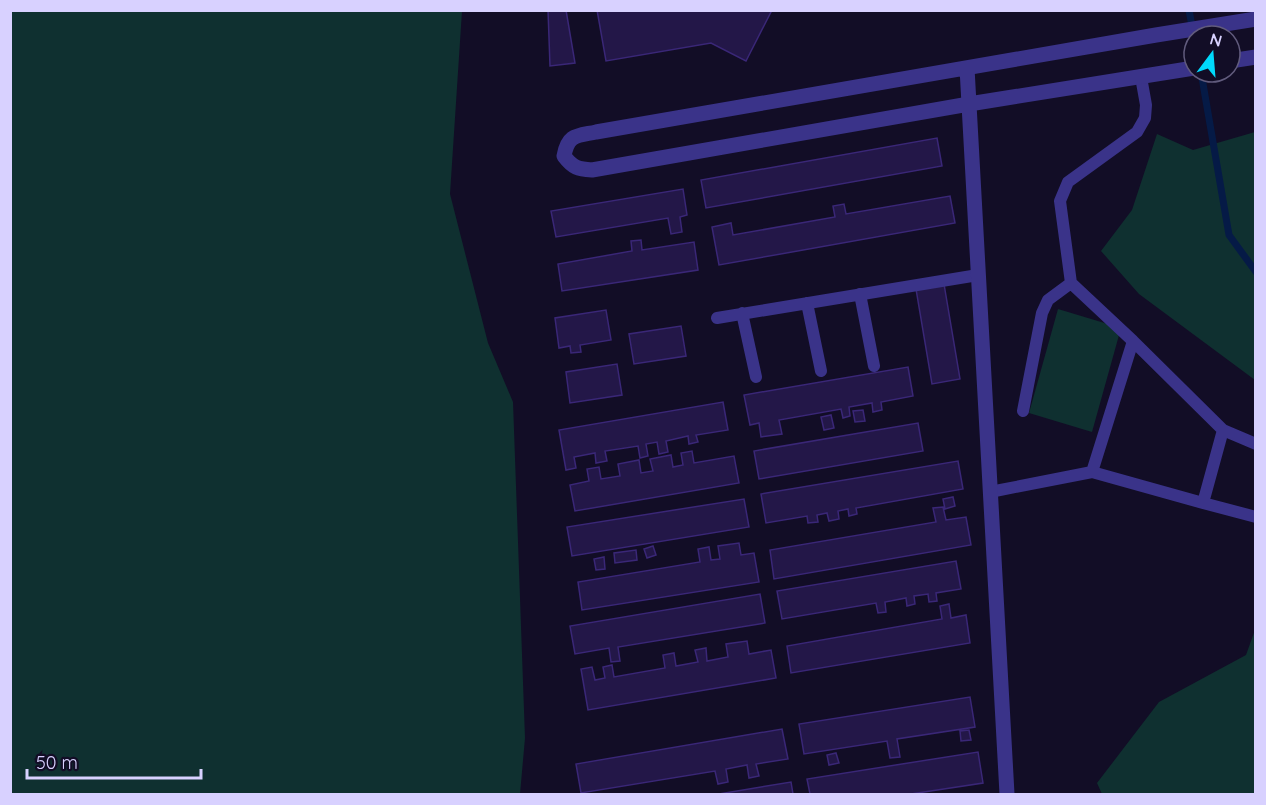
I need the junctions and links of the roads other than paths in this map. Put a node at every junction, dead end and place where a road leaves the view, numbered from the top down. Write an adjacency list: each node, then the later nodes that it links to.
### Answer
1 (1256, 19): 2 (street)
2 (967, 68): 5 (street); 5 (street)
3 (1182, 70): 4 (street)
4 (1141, 77): 5 (street); 7 (lane)
5 (969, 104): 6 (street)
6 (978, 275): 8 (lane); 20 (street)
7 (1071, 283): 12 (lane); 16 (lane)
8 (860, 294): 9 (lane); 13 (lane)
9 (807, 303): 10 (lane); 14 (lane)
10 (742, 313): 11 (lane); 15 (lane)
11 (717, 318)
12 (1133, 341): 17 (lane); 19 (lane)
13 (873, 366)
14 (821, 371)
15 (756, 376)
16 (1023, 411)
17 (1223, 430): 18 (lane); 21 (lane)
18 (1256, 444)
19 (1092, 472): 20 (lane); 21 (lane)
20 (990, 492): 23 (street)
21 (1203, 503): 22 (lane)
22 (1256, 517)
23 (1007, 795)

